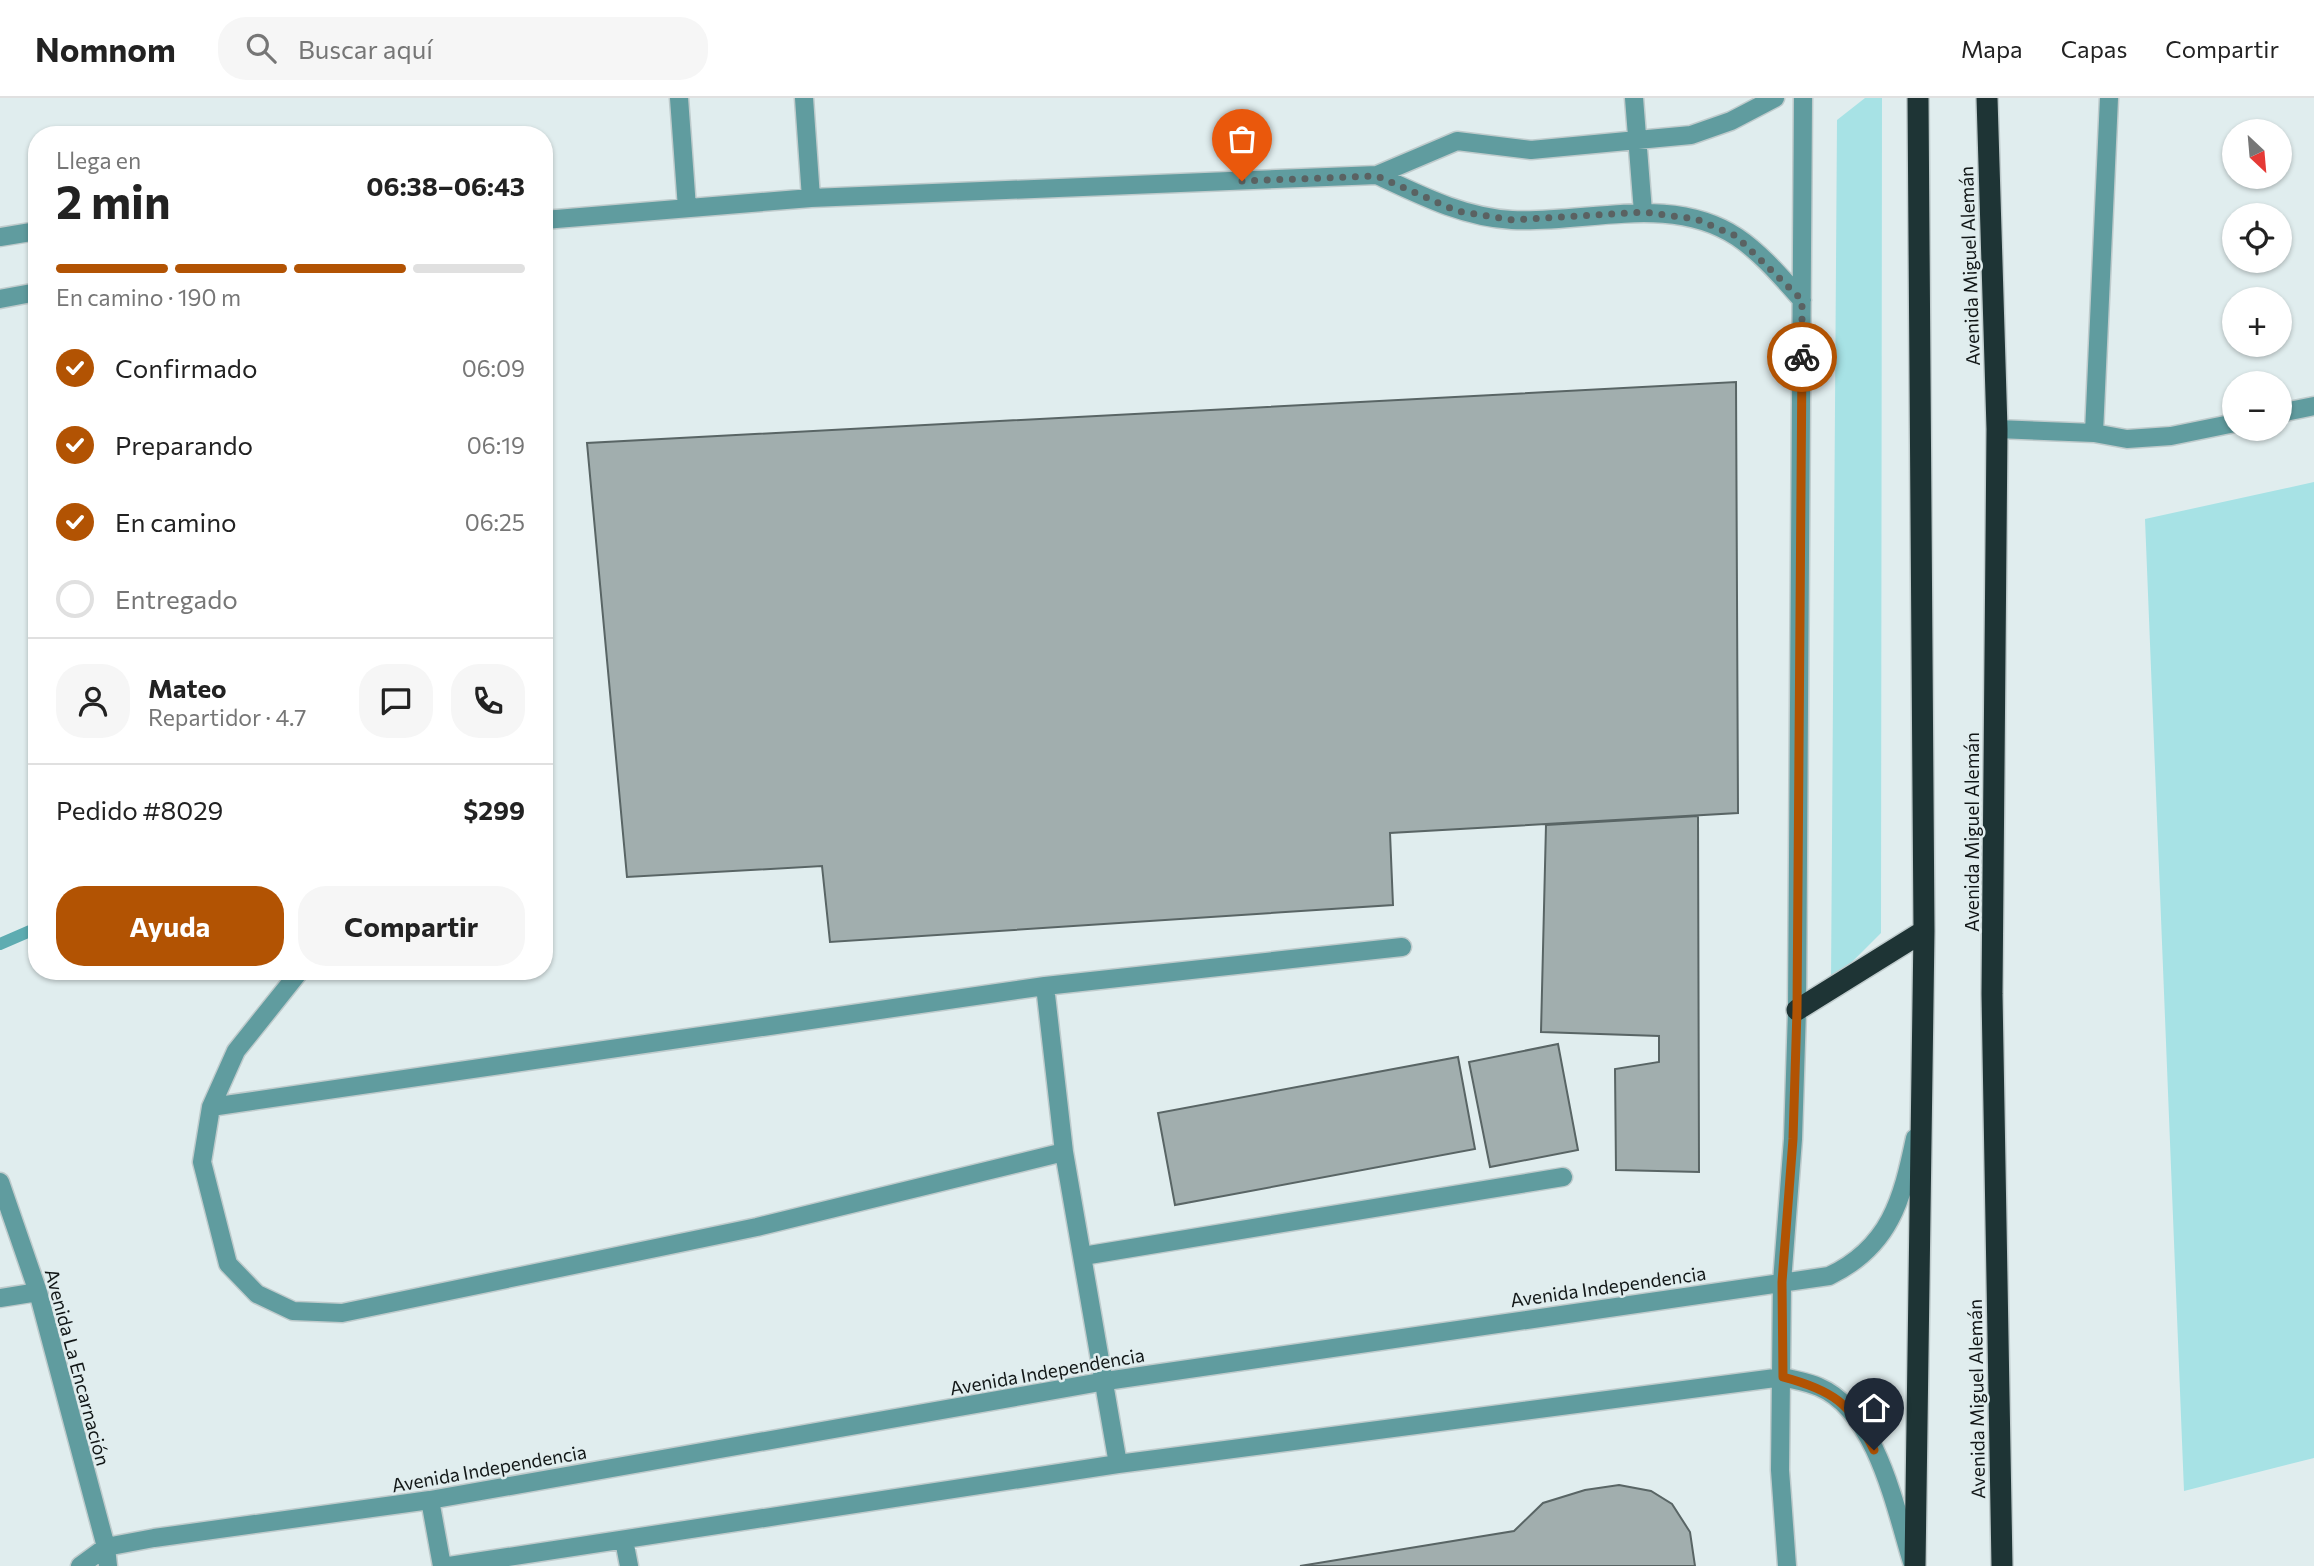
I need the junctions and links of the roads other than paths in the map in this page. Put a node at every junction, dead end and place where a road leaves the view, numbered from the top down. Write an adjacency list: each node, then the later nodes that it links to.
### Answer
1 (679, 98): 12 (street)
2 (804, 98): 11 (street)
3 (1634, 98): 9 (street)
4 (1775, 98): 9 (street)
5 (1803, 98): 19 (street)
6 (1918, 98): 25 (highway)
7 (1987, 98): 23 (highway, Avenida Miguel Alemán)
8 (2109, 98): 24 (street)
9 (1637, 140): 10 (street); 13 (street)
10 (1377, 176): 11 (street); 13 (street)
11 (811, 198): 12 (street)
12 (687, 208): 14 (street)
13 (1643, 212): 19 (street)
14 (553, 219)
15 (28, 233): 16 (street)
16 (0, 237)
17 (28, 294): 18 (street)
18 (0, 299)
19 (1802, 300): 29 (street)
20 (2314, 406): 21 (street)
21 (2292, 411)
22 (2222, 426): 24 (street)
23 (1997, 429): 24 (street); 53 (highway, Avenida Miguel Alemán)
24 (2094, 433)
25 (1924, 931): 29 (highway); 31 (highway)
26 (1402, 947): 28 (street)
27 (293, 980): 30 (street)
28 (1045, 986): 30 (street); 32 (street)
29 (1797, 1010): 36 (street)
30 (211, 1107): 32 (street)
31 (1921, 1107): 36 (street, Avenida Independencia); 52 (highway)
32 (1064, 1152): 35 (street)
33 (1563, 1177): 35 (street)
34 (0, 1182): 37 (street, Avenida La Encarnación)
35 (1083, 1256): 40 (street)
36 (1782, 1282): 39 (street); 40 (street, Avenida Independencia)
37 (38, 1292): 38 (street); 44 (street, Avenida La Encarnación)
38 (0, 1298)
39 (1783, 1377): 41 (street); 51 (street); 52 (street)
40 (1106, 1381): 41 (street); 42 (street, Avenida Independencia)
41 (1118, 1464): 43 (street)
42 (430, 1500): 44 (street, Avenida Independencia); 48 (street)
43 (624, 1540): 45 (street); 50 (street)
44 (106, 1547): 46 (street, Avenida Independencia); 47 (street, Avenida La Encarnación)
45 (498, 1563): 49 (street)
46 (80, 1566)
47 (108, 1566)
48 (442, 1566)
49 (449, 1566)
50 (629, 1566)
51 (1787, 1566)
52 (1914, 1566)
53 (2002, 1566)

